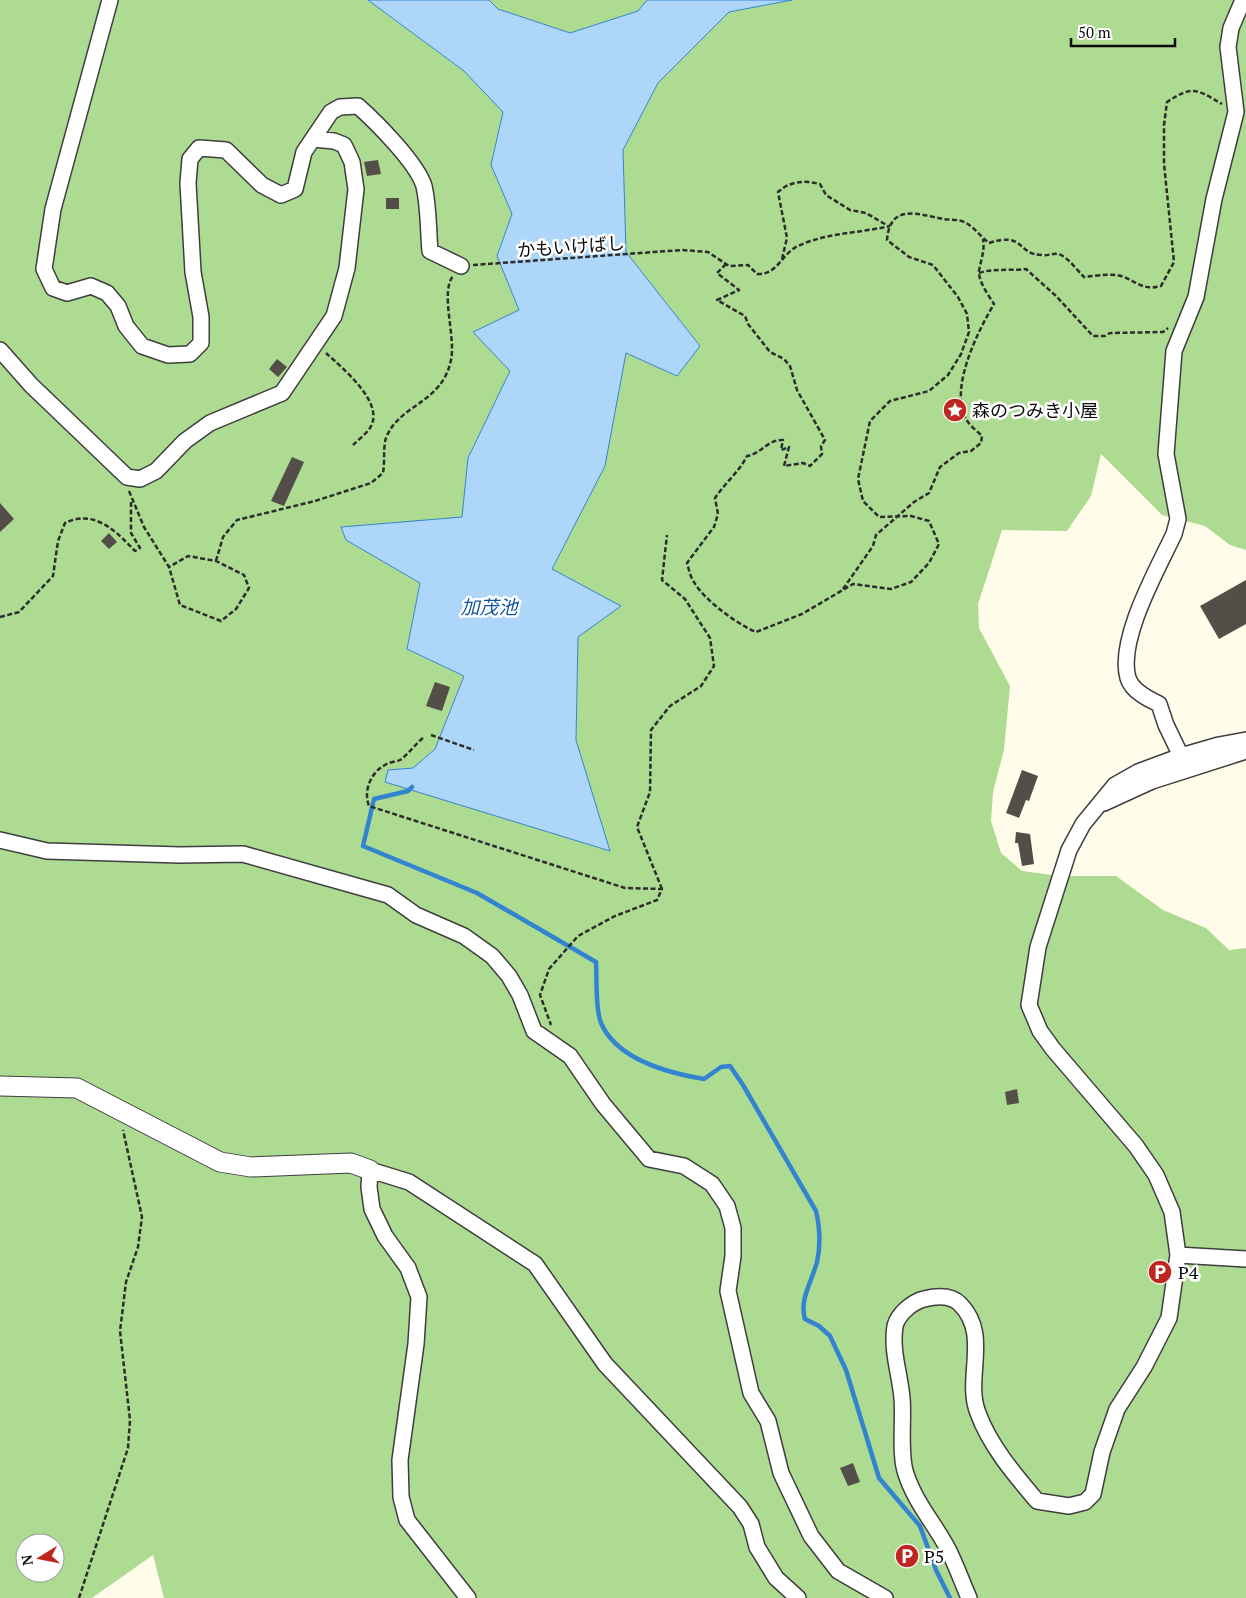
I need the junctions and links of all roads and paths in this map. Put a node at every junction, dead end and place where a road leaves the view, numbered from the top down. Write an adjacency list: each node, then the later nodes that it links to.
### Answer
1 (110, 0): 4 (street)
2 (1243, 0): 3 (street)
3 (1236, 112): 6 (path); 28 (street)
4 (313, 140): 9 (street); 12 (street)
5 (890, 226): 6 (path); 7 (path); 7 (path); 17 (path)
6 (983, 239): 10 (path)
7 (782, 259): 8 (path)
8 (726, 264): 9 (path, かもいけばし); 21 (path)
9 (461, 266): 19 (path)
10 (979, 273): 11 (path); 17 (path)
11 (1170, 325)
12 (315, 343): 14 (path); 15 (street)
13 (0, 350): 15 (street)
14 (353, 445)
15 (127, 477): 16 (path)
16 (131, 499): 20 (path); 22 (path)
17 (897, 516): 21 (path); 21 (path)
18 (668, 535): 31 (path)
19 (216, 561): 20 (path); 20 (path)
20 (169, 567)
21 (842, 590)
22 (0, 617)
23 (431, 735): 26 (path)
24 (423, 738): 31 (path)
25 (1246, 740): 28 (street)
26 (474, 750)
27 (1246, 750): 29 (street)
28 (1181, 756): 29 (street)
29 (1098, 805): 36 (street)
30 (0, 840): 41 (street)
31 (662, 889): 32 (path)
32 (552, 1026)
33 (0, 1086): 34 (street)
34 (119, 1108): 35 (street); 38 (path)
35 (370, 1170): 39 (street); 40 (street)
36 (1178, 1255): 37 (street); 42 (street)
37 (1246, 1259)
38 (79, 1598)
39 (468, 1598)
40 (798, 1598)
41 (885, 1598)
42 (969, 1598)

